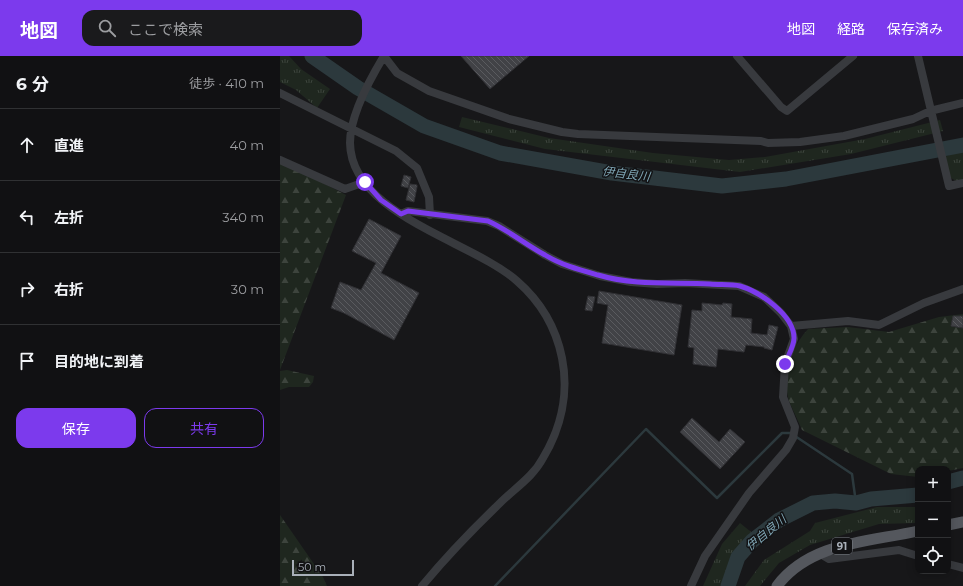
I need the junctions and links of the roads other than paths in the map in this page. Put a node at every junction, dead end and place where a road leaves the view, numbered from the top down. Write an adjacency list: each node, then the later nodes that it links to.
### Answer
1 (737, 56): 2 (street)
2 (853, 56)
3 (918, 56): 7 (street)
4 (383, 58): 7 (street); 8 (street)
5 (280, 93): 8 (street)
6 (963, 103): 7 (street)
7 (931, 114): 11 (street)
8 (352, 129): 10 (street); 13 (street)
9 (280, 160): 10 (street)
10 (365, 182): 12 (street)
11 (963, 183)
12 (401, 214): 13 (street); 23 (street)
13 (430, 215): 15 (street)
14 (963, 289): 15 (street)
15 (791, 326): 24 (street)
16 (963, 522): 17 (main road)
17 (951, 524)
18 (915, 532): 19 (main road, 91)
19 (819, 553): 20 (street); 25 (main road, 91)
20 (915, 555)
21 (951, 565): 22 (street)
22 (963, 568)
23 (422, 586)
24 (691, 586)
25 (777, 586)

